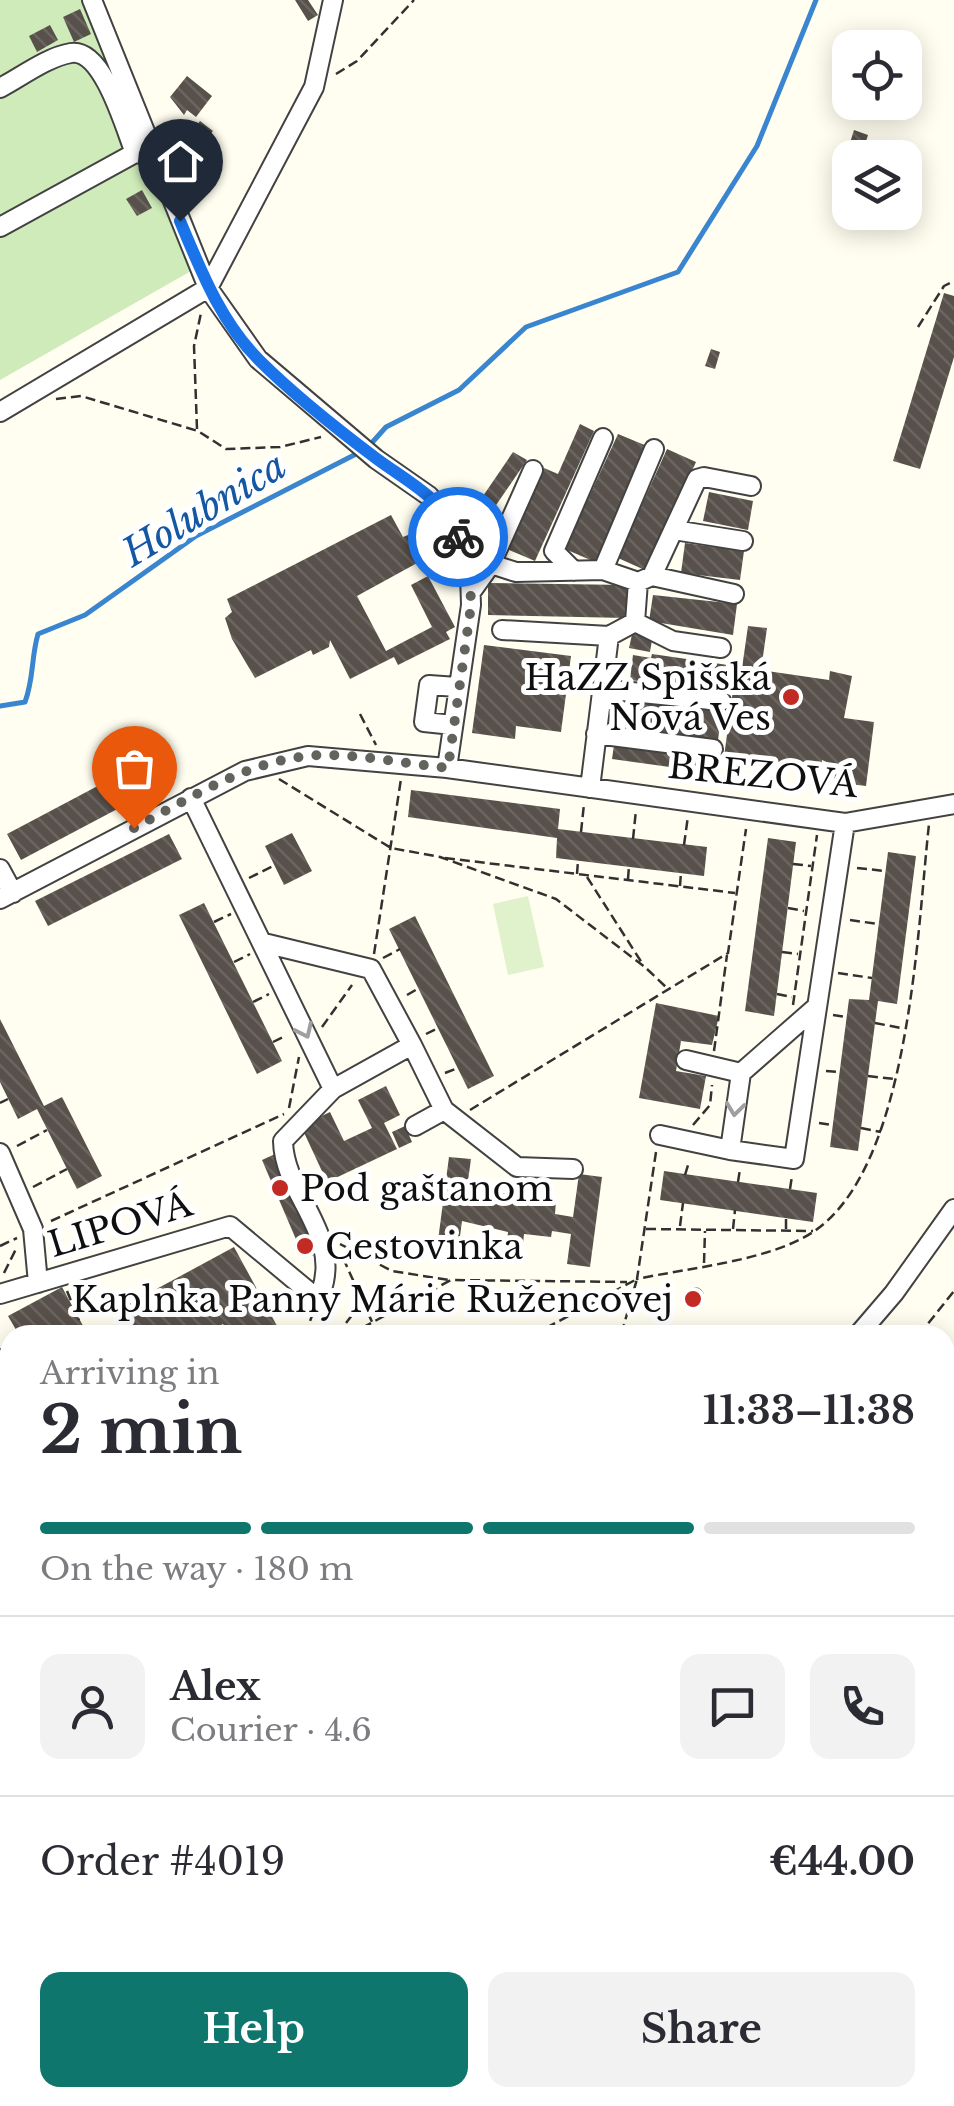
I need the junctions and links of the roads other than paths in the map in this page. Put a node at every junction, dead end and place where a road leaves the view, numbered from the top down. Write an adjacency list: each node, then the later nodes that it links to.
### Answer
1 (92, 0): 4 (street)
2 (333, 0): 6 (street)
3 (0, 88): 4 (street)
4 (144, 154): 5 (street); 6 (street)
5 (0, 227)
6 (208, 288): 7 (street); 12 (street)
7 (0, 412)
8 (603, 438): 15 (street)
9 (654, 449): 17 (street)
10 (532, 470): 16 (street)
11 (752, 486): 13 (street)
12 (447, 514): 16 (street); 21 (street)
13 (674, 530): 14 (street); 20 (street)
14 (743, 541)
15 (554, 551): 18 (street); 19 (street)
16 (493, 560): 19 (street); 21 (street)
17 (603, 570): 18 (street); 20 (street)
18 (574, 571): 19 (street)
19 (536, 572)
20 (645, 579): 22 (street); 23 (street)
21 (471, 592): 27 (street)
22 (734, 594)
23 (635, 622): 25 (street); 26 (street)
24 (502, 630): 25 (street)
25 (609, 636): 28 (street)
26 (721, 648)
27 (458, 687): 30 (street); 30 (street)
28 (602, 689): 29 (street); 31 (street)
29 (721, 701)
30 (453, 724): 33 (street)
31 (596, 734): 32 (street); 34 (street)
32 (713, 749)
33 (448, 768): 34 (street, BREZOVÁ); 35 (street, BREZOVÁ)
34 (587, 793): 37 (street, BREZOVÁ)
35 (191, 798): 39 (street, BREZOVÁ); 40 (street)
36 (954, 804): 37 (street, BREZOVÁ)
37 (845, 823): 41 (street)
38 (0, 869): 39 (street)
39 (6, 896)
40 (264, 943): 42 (street); 45 (street, one-way to 45)
41 (814, 1010): 44 (street); 49 (street)
42 (412, 1045): 45 (street); 46 (street)
43 (686, 1060): 44 (street)
44 (742, 1074): 49 (street, one-way to 49)
45 (333, 1089): 53 (street, LIPOVÁ)
46 (450, 1114): 47 (street); 51 (street)
47 (415, 1126)
48 (664, 1142): 49 (street)
49 (730, 1150)
50 (0, 1154): 53 (street, LIPOVÁ)
51 (573, 1169)
52 (954, 1209): 55 (street)
53 (38, 1282): 54 (street, LIPOVÁ)
54 (0, 1294)
55 (875, 1325)

